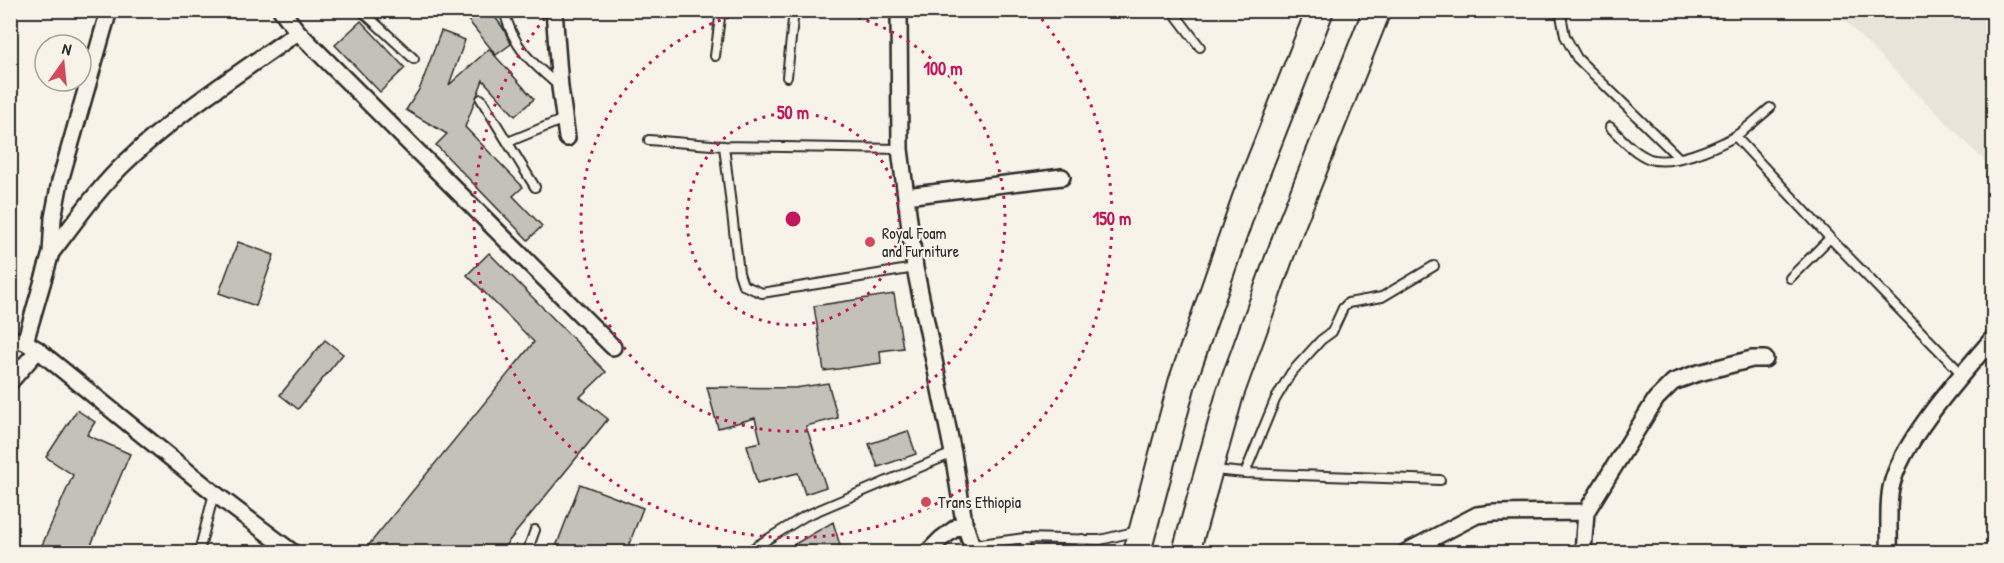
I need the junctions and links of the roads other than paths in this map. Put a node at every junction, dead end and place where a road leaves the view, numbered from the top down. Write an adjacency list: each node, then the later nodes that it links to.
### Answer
1 (109, 10): 34 (street)
2 (281, 10): 13 (street)
3 (361, 10): 16 (lane)
4 (504, 10): 18 (lane)
5 (554, 10): 18 (street)
6 (721, 10): 15 (lane)
7 (794, 10): 17 (lane)
8 (898, 10): 28 (street)
9 (1172, 10): 14 (lane)
10 (1320, 10): 54 (main road)
11 (1377, 10): 45 (main road)
12 (1562, 12): 29 (lane)
13 (298, 32): 34 (street); 40 (street)
14 (1200, 47)
15 (715, 56)
16 (414, 58)
17 (788, 77)
18 (560, 87): 21 (street)
19 (481, 99): 26 (lane)
20 (1770, 108): 23 (lane)
21 (564, 119): 24 (street); 26 (lane)
22 (1610, 127): 29 (lane)
23 (1735, 136): 29 (lane); 33 (lane)
24 (567, 138)
25 (649, 140): 27 (lane)
26 (507, 142): 31 (lane)
27 (724, 146): 28 (lane); 36 (lane)
28 (900, 149): 32 (street)
29 (1679, 158)
30 (1062, 177): 32 (street)
31 (536, 187)
32 (906, 196): 36 (street)
33 (1830, 238): 37 (lane); 42 (lane)
34 (51, 253): 39 (street)
35 (1434, 267): 46 (lane)
36 (915, 268): 44 (street)
37 (1790, 278)
38 (1994, 337): 42 (street)
39 (25, 344): 43 (street); 48 (street)
40 (613, 347)
41 (1765, 359): 49 (street)
42 (1962, 374): 66 (street)
43 (10, 382)
44 (953, 453): 50 (street); 59 (lane)
45 (1209, 469): 46 (lane); 63 (main road)
46 (1245, 473): 47 (lane)
47 (1440, 480)
48 (213, 493): 56 (lane); 57 (street)
49 (1586, 513): 64 (street); 65 (street)
50 (964, 522): 55 (street); 60 (street)
51 (535, 530): 58 (lane)
52 (1025, 538): 53 (lane); 55 (lane); 61 (lane)
53 (1082, 539): 54 (lane); 62 (lane)
54 (1141, 541)
55 (974, 549)
56 (199, 552)
57 (292, 552)
58 (527, 552)
59 (747, 552)
60 (928, 552)
61 (1026, 552)
62 (1081, 552)
63 (1186, 552)
64 (1406, 552)
65 (1583, 552)
66 (1889, 552)

